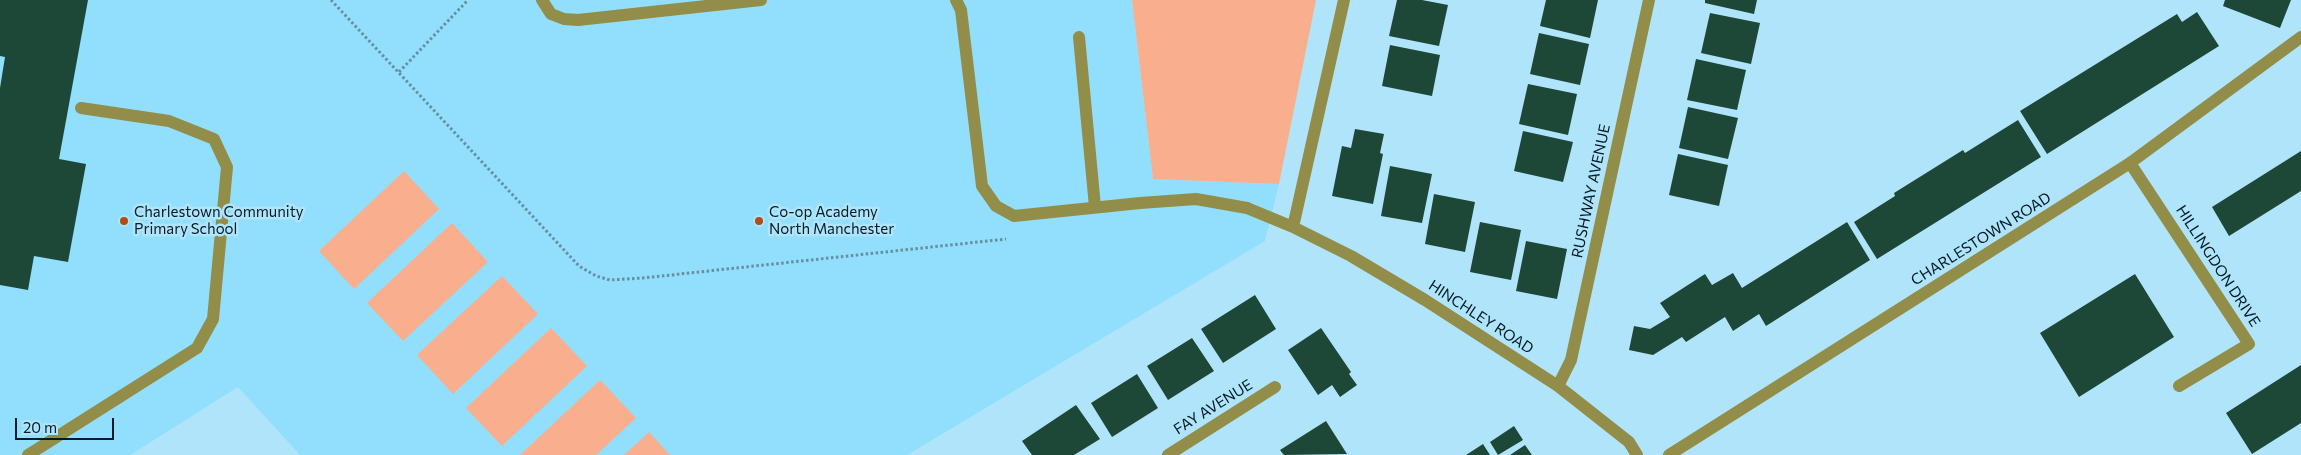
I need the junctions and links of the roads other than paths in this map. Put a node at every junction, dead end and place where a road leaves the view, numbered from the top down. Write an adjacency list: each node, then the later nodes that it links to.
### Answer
1 (542, 0): 2 (street)
2 (761, 0)
3 (956, 0): 10 (street, HINCHLEY ROAD)
4 (1344, 0): 11 (street)
5 (1649, 0): 12 (street, RUSHWAY AVENUE)
6 (2301, 37): 9 (street, CHARLESTOWN ROAD)
7 (1079, 38): 10 (street)
8 (81, 108): 15 (street)
9 (2130, 163): 13 (street, HILLINGDON DRIVE); 18 (street, CHARLESTOWN ROAD)
10 (1095, 207): 11 (street, HINCHLEY ROAD)
11 (1293, 227): 12 (street, HINCHLEY ROAD)
12 (1558, 386): 17 (street, HINCHLEY ROAD)
13 (2179, 386)
14 (1275, 387): 16 (street, FAY AVENUE)
15 (28, 455)
16 (1168, 455)
17 (1637, 455)
18 (1669, 455)

